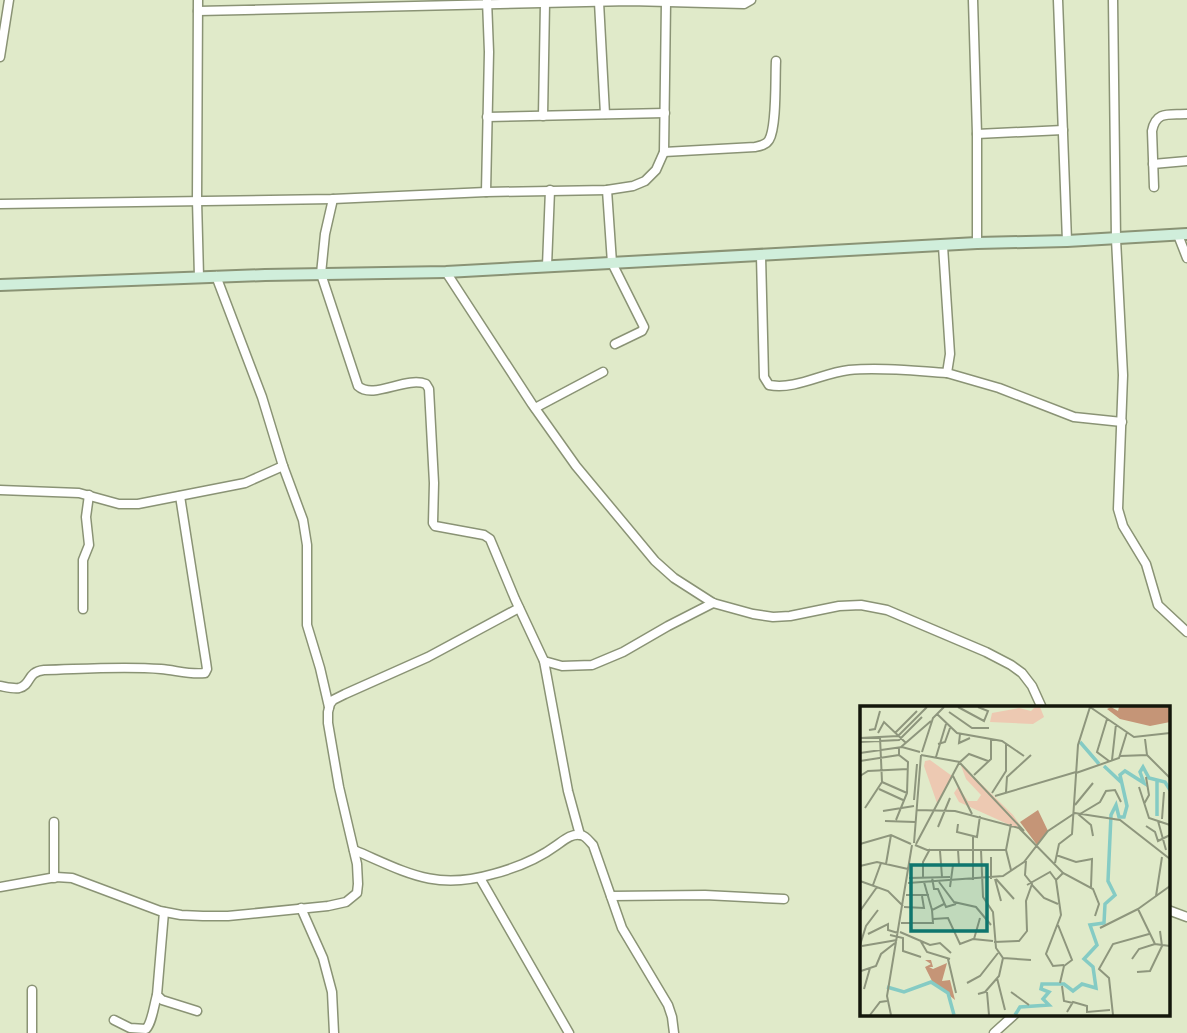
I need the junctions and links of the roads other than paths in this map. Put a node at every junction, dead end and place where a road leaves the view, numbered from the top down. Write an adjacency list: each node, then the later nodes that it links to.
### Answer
1 (9, 0): 12 (street)
2 (198, 0): 11 (street)
3 (751, 0): 9 (street)
4 (973, 0): 20 (street)
5 (1058, 0): 19 (street)
6 (1112, 0): 32 (street)
7 (487, 2): 10 (street); 11 (street); 18 (street)
8 (598, 2): 9 (street); 10 (street); 15 (street)
9 (666, 2): 14 (street)
10 (545, 3): 17 (street)
11 (198, 12): 29 (street)
12 (0, 57)
13 (776, 61): 21 (street)
14 (665, 113): 15 (street); 21 (street)
15 (605, 114): 17 (street)
16 (1187, 114): 23 (street)
17 (543, 116): 18 (street)
18 (487, 117): 27 (street)
19 (1063, 130): 20 (street); 33 (street)
20 (977, 134): 34 (street)
21 (664, 152): 26 (street)
22 (1187, 161): 23 (street)
23 (1153, 164): 24 (street)
24 (1154, 187)
25 (550, 190): 26 (street); 27 (street); 39 (street)
26 (607, 190): 38 (street)
27 (486, 192): 28 (street)
28 (333, 199): 29 (street); 41 (street)
29 (197, 200): 30 (street); 43 (street)
30 (0, 204)
31 (1182, 234): 32 (main road); 37 (street)
32 (1116, 239): 33 (main road); 49 (street)
33 (1067, 241): 34 (main road)
34 (977, 243): 35 (main road)
35 (943, 246): 36 (main road); 47 (street)
36 (761, 256): 38 (main road); 47 (street)
37 (1187, 258)
38 (612, 263): 39 (main road); 45 (street)
39 (547, 266): 40 (main road)
40 (446, 272): 41 (main road); 48 (street)
41 (321, 274): 42 (main road); 56 (street)
42 (216, 276): 43 (main road); 50 (street)
43 (199, 277): 44 (main road)
44 (0, 285)
45 (615, 344)
46 (603, 372): 48 (street)
47 (947, 373): 49 (street)
48 (535, 408): 54 (street)
49 (1122, 422): 57 (street)
50 (283, 466): 53 (street); 61 (street)
51 (0, 490): 52 (street)
52 (89, 495): 53 (street); 55 (street)
53 (180, 496): 59 (street)
54 (713, 603): 58 (street); 60 (street)
55 (83, 608)
56 (519, 608): 58 (street); 61 (street)
57 (1187, 632)
58 (544, 661): 63 (street)
59 (0, 685)
60 (1041, 706)
61 (329, 707): 64 (street)
62 (54, 822): 65 (street)
63 (580, 835): 66 (street); 68 (street)
64 (354, 850): 66 (street); 70 (street)
65 (54, 878): 67 (street); 72 (street)
66 (480, 878): 81 (street)
67 (0, 887)
68 (611, 896): 69 (street); 82 (street)
69 (784, 899)
70 (301, 908): 72 (street); 80 (street)
71 (1170, 911): 73 (street)
72 (163, 912): 75 (street)
73 (1187, 917)
74 (32, 990): 79 (street)
75 (157, 995): 76 (street); 78 (street)
76 (197, 1011)
77 (1013, 1016): 83 (street)
78 (114, 1020)
79 (32, 1033)
80 (334, 1033)
81 (569, 1033)
82 (674, 1033)
83 (994, 1033)

